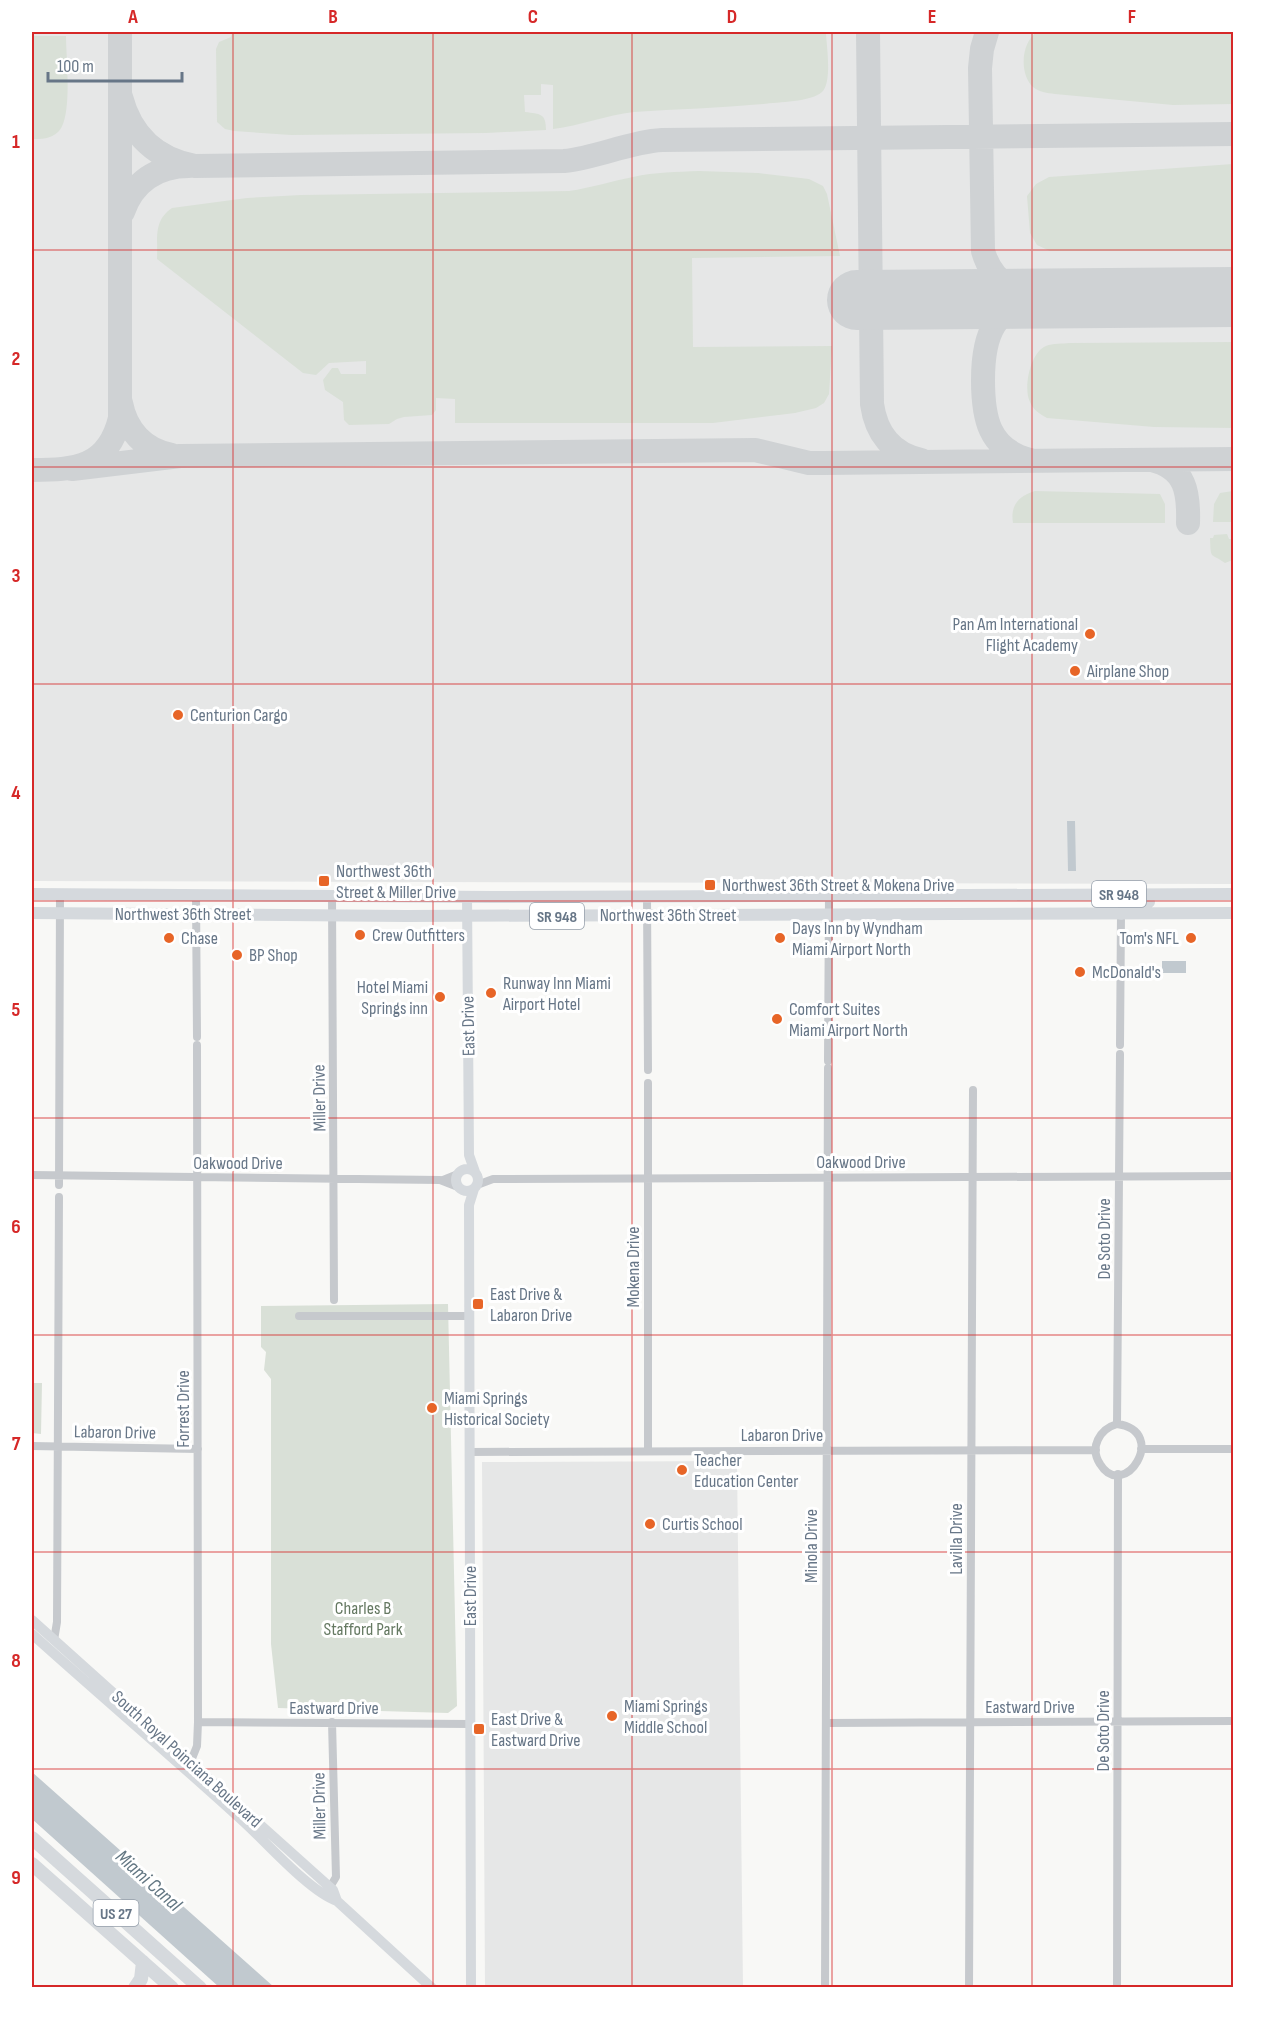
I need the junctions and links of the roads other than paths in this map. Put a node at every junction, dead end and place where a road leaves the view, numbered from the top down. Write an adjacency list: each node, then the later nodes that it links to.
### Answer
1 (32, 894): 2 (main road, Northwest 36th Street / SR 948)
2 (60, 894): 5 (main road, Northwest 36th Street / SR 948); 12 (street)
3 (1173, 894): 4 (main road, Northwest 36th Street / SR 948); 7 (main road, Northwest 36th Street / SR 948); 17 (main road)
4 (1233, 894)
5 (196, 895): 8 (main road, Northwest 36th Street / SR 948); 14 (street, Forrest Drive)
6 (829, 895): 7 (main road, Northwest 36th Street / SR 948); 10 (main road, Northwest 36th Street / SR 948); 15 (street, Minola Drive)
7 (1005, 895): 16 (main road)
8 (332, 896): 9 (main road, Northwest 36th Street / SR 948); 19 (street, Miller Drive)
9 (467, 896): 10 (main road, Northwest 36th Street / SR 948); 20 (street, East Drive)
10 (647, 896): 18 (street)
11 (32, 913): 12 (main road, Northwest 36th Street / SR 948)
12 (60, 913): 14 (main road, Northwest 36th Street / SR 948); 27 (street)
13 (1233, 913): 17 (main road, Northwest 36th Street / SR 948)
14 (196, 914): 19 (main road, Northwest 36th Street / SR 948); 32 (street, Forrest Drive)
15 (829, 914): 16 (main road, Northwest 36th Street / SR 948); 18 (main road, Northwest 36th Street / SR 948); 30 (street, Minola Drive)
16 (1005, 914): 17 (main road, Northwest 36th Street / SR 948)
17 (1121, 914): 28 (street, De Soto Drive)
18 (647, 915): 20 (main road, Northwest 36th Street / SR 948); 21 (street)
19 (332, 916): 20 (main road, Northwest 36th Street / SR 948); 33 (street, Miller Drive)
20 (467, 916): 24 (street, East Drive)
21 (648, 1070)
22 (648, 1083): 34 (street, Mokena Drive)
23 (973, 1090): 31 (street, Lavilla Drive)
24 (469, 1155): 25 (street, East Drive); 36 (street, East Drive)
25 (460, 1172): 35 (street, Oakwood Drive); 36 (street); 38 (street)
26 (32, 1175): 27 (street, Oakwood Drive)
27 (59, 1176): 32 (street, Oakwood Drive); 37 (street)
28 (1119, 1176): 29 (street, Oakwood Drive); 31 (street, Oakwood Drive); 44 (street, De Soto Drive)
29 (1233, 1176)
30 (829, 1177): 31 (street, Oakwood Drive); 34 (street, Oakwood Drive); 51 (street, Minola Drive)
31 (972, 1177): 53 (street, Lavilla Drive)
32 (198, 1178): 33 (street, Oakwood Drive); 47 (street, Forrest Drive)
33 (334, 1179): 35 (street, Oakwood Drive); 41 (street, Miller Drive)
34 (648, 1179): 36 (street, Oakwood Drive); 50 (street, Mokena Drive)
35 (443, 1180): 38 (street, Oakwood Drive)
36 (476, 1180): 38 (street); 40 (street, East Drive)
37 (59, 1185)
38 (460, 1188): 40 (street, East Drive)
39 (59, 1197): 46 (street)
40 (469, 1204): 43 (street, East Drive)
41 (334, 1300)
42 (299, 1316): 43 (street)
43 (469, 1316): 54 (street, East Drive)
44 (1117, 1424): 48 (street); 52 (street)
45 (32, 1446): 46 (street, Labaron Drive)
46 (57, 1446): 47 (street, Labaron Drive); 58 (street)
47 (198, 1449): 61 (street, Forrest Drive)
48 (1141, 1449): 49 (street); 55 (street)
49 (1233, 1449)
50 (648, 1450): 51 (street, Labaron Drive); 54 (street, Labaron Drive)
51 (826, 1450): 53 (street, Labaron Drive); 64 (street, Minola Drive)
52 (1096, 1450): 53 (street, Labaron Drive); 55 (street)
53 (972, 1451): 63 (street, Lavilla Drive)
54 (469, 1452): 65 (street, East Drive)
55 (1118, 1474): 59 (street, De Soto Drive)
56 (32, 1620): 58 (street, South Royal Poinciana Boulevard)
57 (32, 1634): 66 (street, South Royal Poinciana Boulevard)
58 (54, 1640): 66 (street, South Royal Poinciana Boulevard)
59 (1118, 1721): 60 (street, Eastward Drive); 63 (street, Eastward Drive); 79 (street, De Soto Drive)
60 (1233, 1721)
61 (198, 1722): 62 (street, Eastward Drive); 66 (street, Forrest Drive)
62 (332, 1722): 65 (street, Eastward Drive); 69 (street, Miller Drive)
63 (971, 1722): 64 (street, Eastward Drive); 78 (street, Lavilla Drive)
64 (827, 1723): 77 (street, Minola Drive)
65 (470, 1724): 76 (street, East Drive)
66 (189, 1766): 69 (street, South Royal Poinciana Boulevard); 70 (street, South Royal Poinciana Boulevard)
67 (32, 1838): 74 (highway, US 27)
68 (32, 1864): 71 (highway, US 27)
69 (330, 1887): 70 (street, South Royal Poinciana Boulevard)
70 (337, 1901): 75 (street, South Royal Poinciana Boulevard)
71 (142, 1962): 72 (highway); 73 (highway, US 27)
72 (135, 1988)
73 (172, 1988)
74 (200, 1988)
75 (432, 1988)
76 (471, 1988)
77 (825, 1988)
78 (969, 1988)
79 (1118, 1988)

